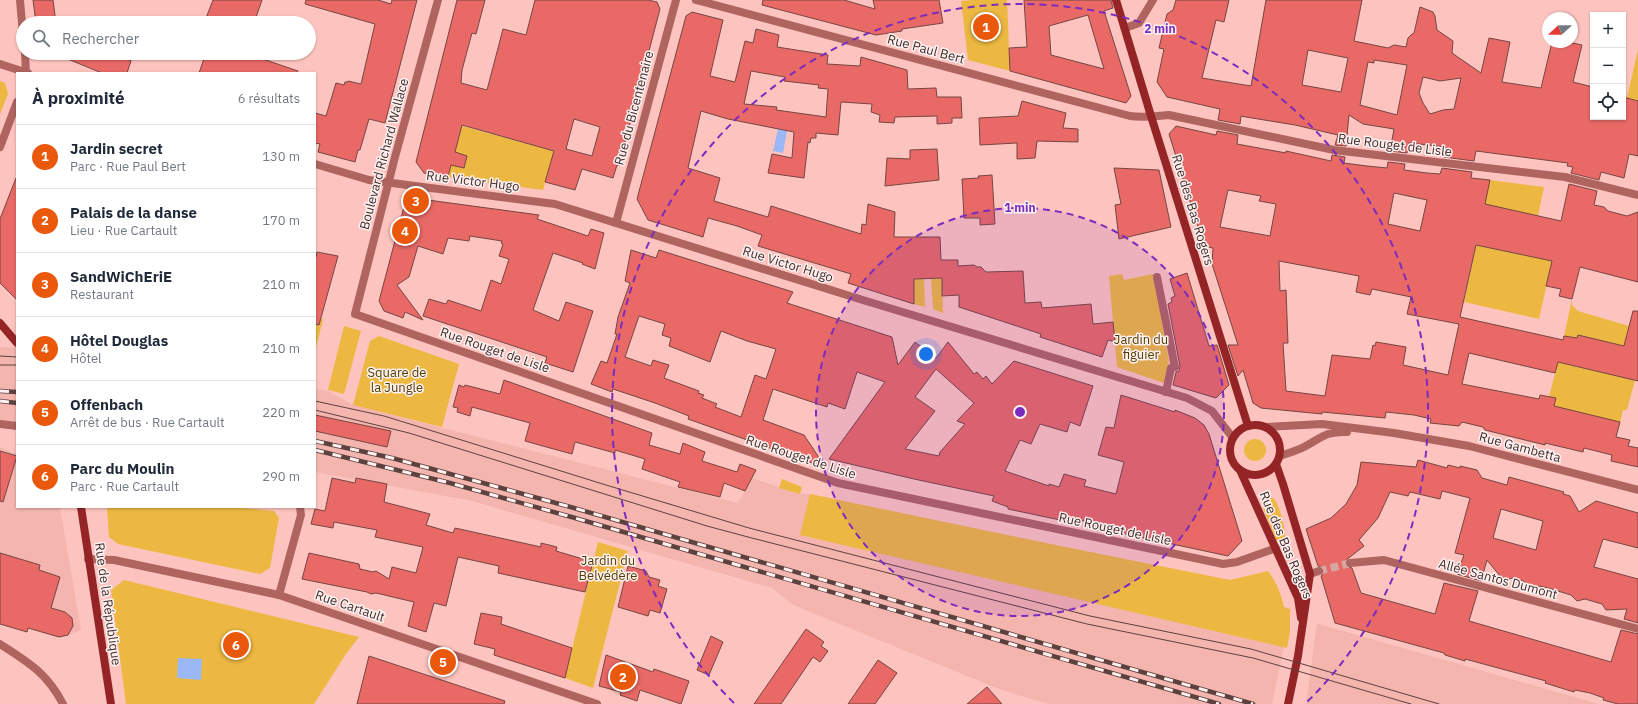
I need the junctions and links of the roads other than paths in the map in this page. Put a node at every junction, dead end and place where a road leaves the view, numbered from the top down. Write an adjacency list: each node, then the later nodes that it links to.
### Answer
1 (20, 0): 7 (street)
2 (438, 0): 17 (street, Boulevard Richard Wallace)
3 (676, 0): 19 (street, Rue du Bicentenaire)
4 (696, 0): 14 (street, Rue Paul Bert)
5 (1116, 0): 8 (street, Rue des Bas Rogers)
6 (1153, 0): 8 (street)
7 (21, 16)
8 (1125, 28): 14 (street, Rue des Bas Rogers)
9 (26, 60): 12 (street)
10 (0, 64): 11 (street)
11 (24, 72)
12 (27, 72)
13 (16, 105): 15 (street)
14 (1150, 116): 18 (street, Rue Rouget de Lisle); 27 (street, Rue des Bas Rogers)
15 (0, 147)
16 (316, 164): 17 (street, Rue Victor Hugo)
17 (389, 183): 19 (street, Rue Victor Hugo); 21 (street, Boulevard Richard Wallace)
18 (1638, 195)
19 (616, 223): 24 (street, Rue Victor Hugo)
20 (1157, 277): 24 (street)
21 (355, 314): 37 (street, Rue Rouget de Lisle)
22 (0, 323): 23 (street)
23 (16, 342)
24 (1166, 392): 30 (street, Rue Victor Hugo)
25 (0, 424): 26 (street)
26 (16, 426)
27 (1248, 426): 28 (street); 30 (street)
28 (1265, 427): 29 (street, Rue Gambetta); 31 (street)
29 (1394, 433): 31 (street, Rue Gambetta); 34 (street, Rue Gambetta)
30 (1233, 438): 33 (street)
31 (1280, 456): 32 (street)
32 (1276, 464): 33 (street); 41 (street, Rue des Bas Rogers)
33 (1240, 470): 37 (street, Rue des Bas Rogers)
34 (1638, 490)
35 (81, 508): 38 (street, Rue de la République)
36 (300, 508): 42 (street)
37 (1276, 548): 44 (street, Rue des Bas Rogers)
38 (88, 559): 42 (street, Rue Cartault); 47 (street, Rue de la République)
39 (1350, 563): 43 (street, Allée Santos Dumont)
40 (1319, 571): 41 (street)
41 (1310, 574): 44 (street, Rue des Bas Rogers)
42 (279, 595): 48 (street, Rue Cartault)
43 (1638, 629)
44 (1302, 631): 49 (street, Rue des Bas Rogers)
45 (0, 644): 46 (street)
46 (63, 704)
47 (111, 704)
48 (597, 704)
49 (1288, 704)

